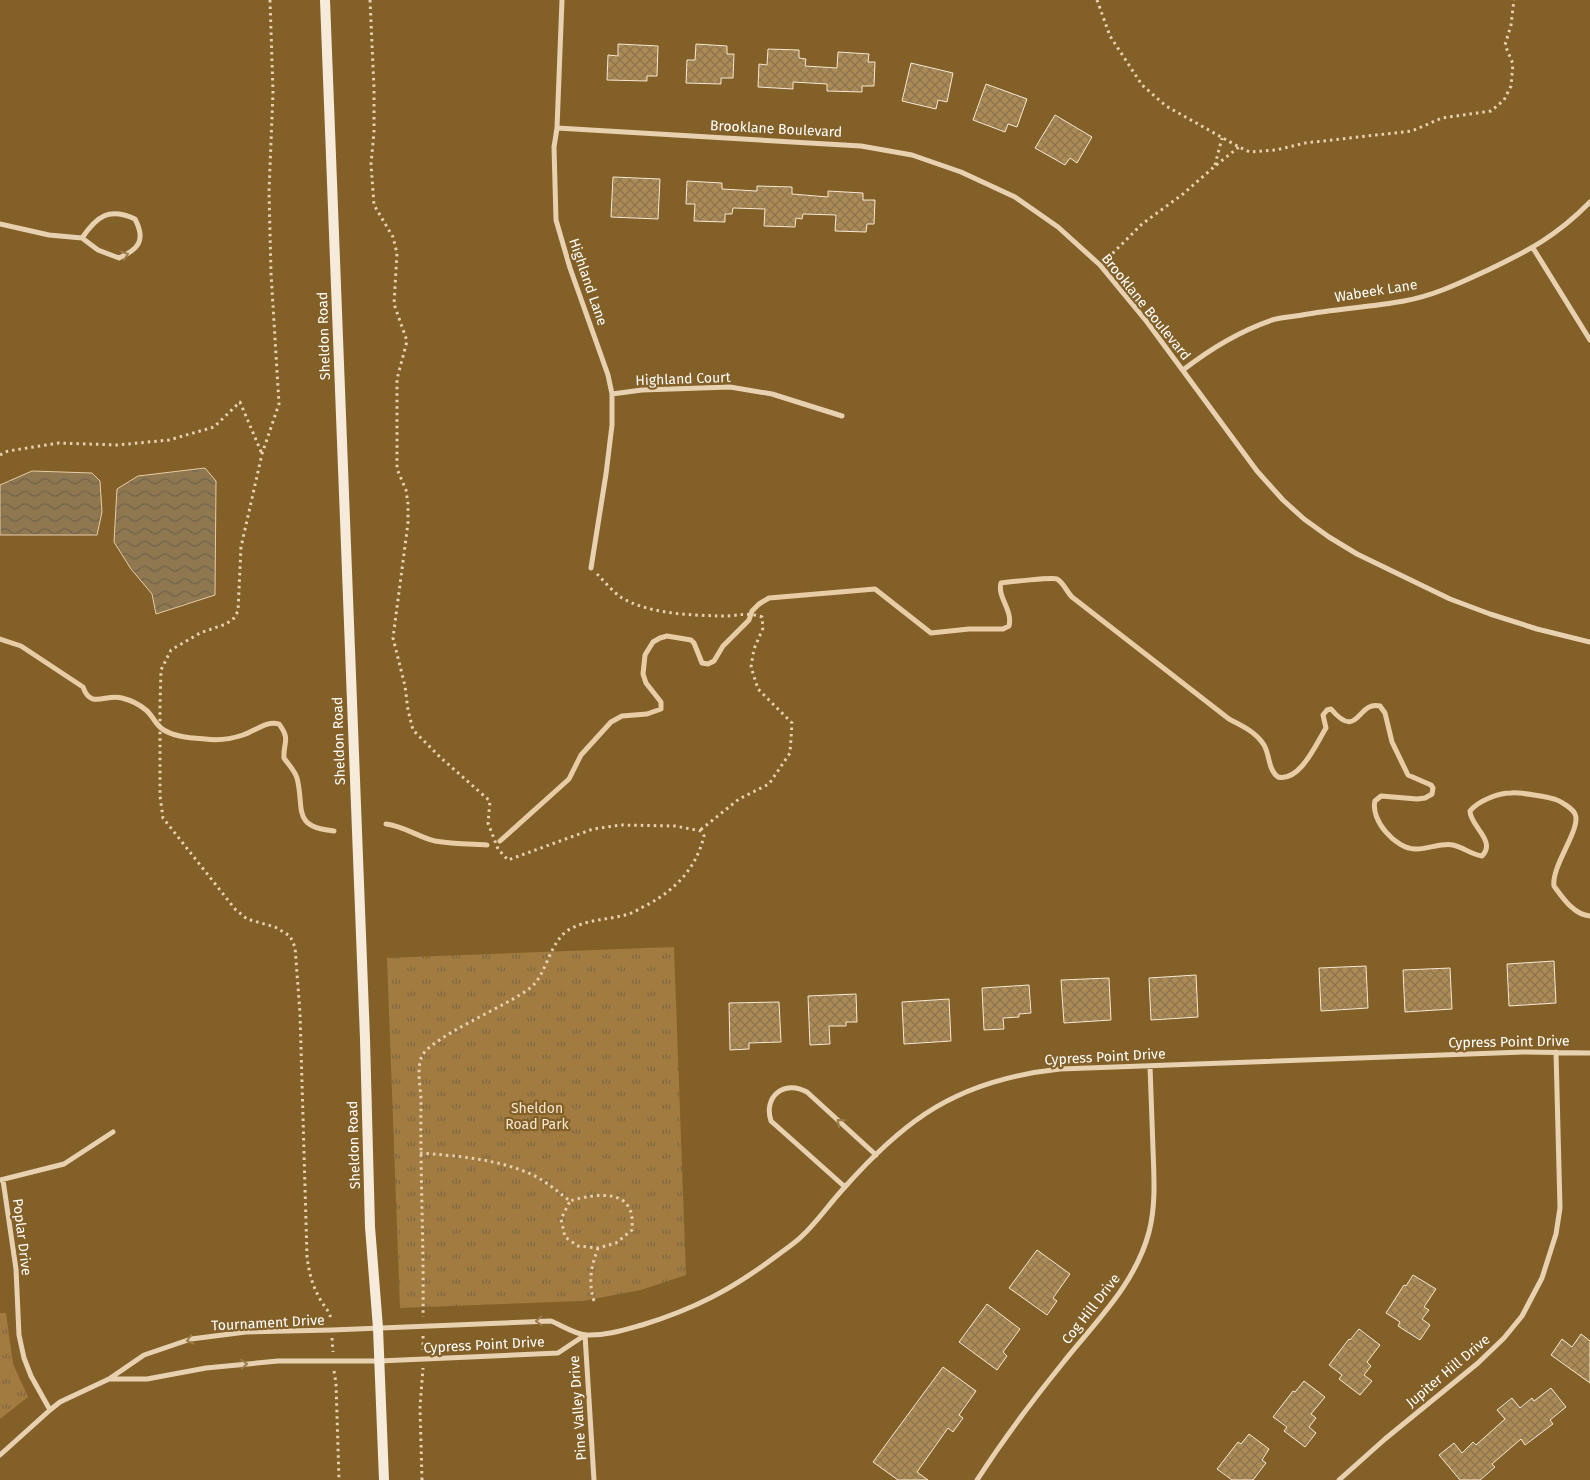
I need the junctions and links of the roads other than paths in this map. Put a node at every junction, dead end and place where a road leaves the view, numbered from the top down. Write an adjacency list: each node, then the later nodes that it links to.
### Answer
1 (325, 0): 21 (main road, Sheldon Road)
2 (562, 0): 3 (street, Highland Lane)
3 (557, 128): 9 (street, Brooklane Boulevard); 10 (street, Highland Lane)
4 (1590, 202): 7 (street, Wabeek Lane)
5 (0, 224): 6 (street)
6 (82, 238): 6 (street, one-way to 6)
7 (1533, 248): 8 (street); 9 (street, Wabeek Lane)
8 (1590, 340)
9 (1183, 370): 13 (street, Brooklane Boulevard)
10 (612, 394): 11 (street, Highland Court); 12 (street, Highland Lane)
11 (842, 416)
12 (591, 568)
13 (1590, 642)
14 (1556, 1052): 15 (street, Cypress Point Drive); 16 (street, Cypress Point Drive); 30 (street, Jupiter Hill Drive)
15 (1590, 1053)
16 (1150, 1066): 18 (street, Cypress Point Drive); 29 (street, Cog Hill Drive)
17 (113, 1132): 19 (street)
18 (876, 1155): 20 (street, Cypress Point Drive); 20 (street, one-way to 20)
19 (1, 1180): 25 (street, Poplar Drive)
20 (844, 1187): 22 (street, Cypress Point Drive)
21 (378, 1328): 22 (street, Cypress Point Drive, one-way to 21); 23 (main road, Sheldon Road); 24 (street, Tournament Drive, one-way to 24)
22 (585, 1335): 23 (street, Cypress Point Drive); 28 (street, Pine Valley Drive)
23 (379, 1360): 24 (street, Tournament Drive, one-way to 23); 27 (main road, Sheldon Road)
24 (110, 1379): 25 (street, Tournament Drive)
25 (50, 1410): 26 (street, Tournament Drive)
26 (0, 1455)
27 (384, 1480)
28 (594, 1480)
29 (977, 1480)
30 (1339, 1480)

